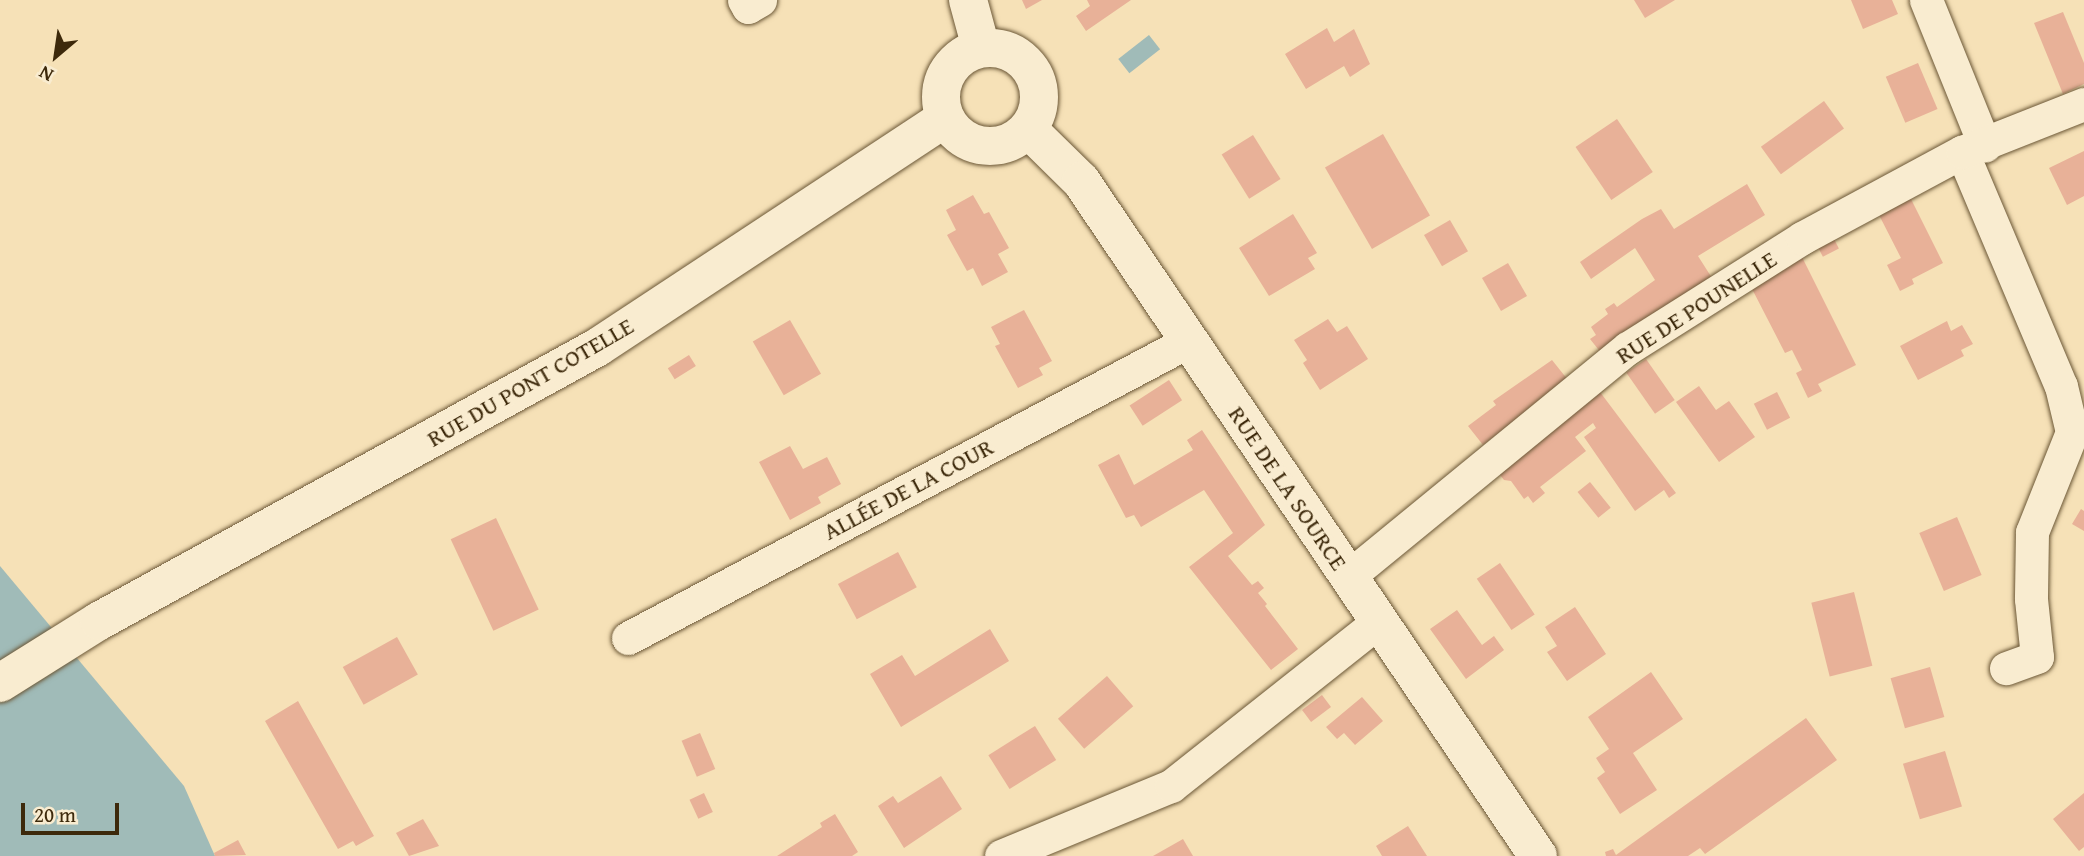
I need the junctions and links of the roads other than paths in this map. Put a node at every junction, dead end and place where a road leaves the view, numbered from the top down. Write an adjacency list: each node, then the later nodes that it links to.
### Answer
1 (744, 0): 2 (street)
2 (760, 0)
3 (968, 0): 5 (main road)
4 (1926, 0): 9 (street)
5 (981, 48): 7 (main road); 8 (main road)
6 (2084, 104): 9 (street, RUE DE POUNELLE)
7 (945, 118): 8 (main road); 15 (main road, RUE DU PONT COTELLE)
8 (1028, 129): 10 (main road, RUE DE LA SOURCE)
9 (1974, 149): 11 (street, RUE DE POUNELLE); 14 (street)
10 (1189, 341): 11 (main road, RUE DE LA SOURCE); 13 (street, ALLÉE DE LA COUR)
11 (1349, 576): 12 (main road, RUE DE LA SOURCE)
12 (1379, 621): 16 (street); 17 (main road, RUE DE LA SOURCE)
13 (628, 638)
14 (2006, 668)
15 (0, 683)
16 (1001, 856)
17 (1538, 856)

